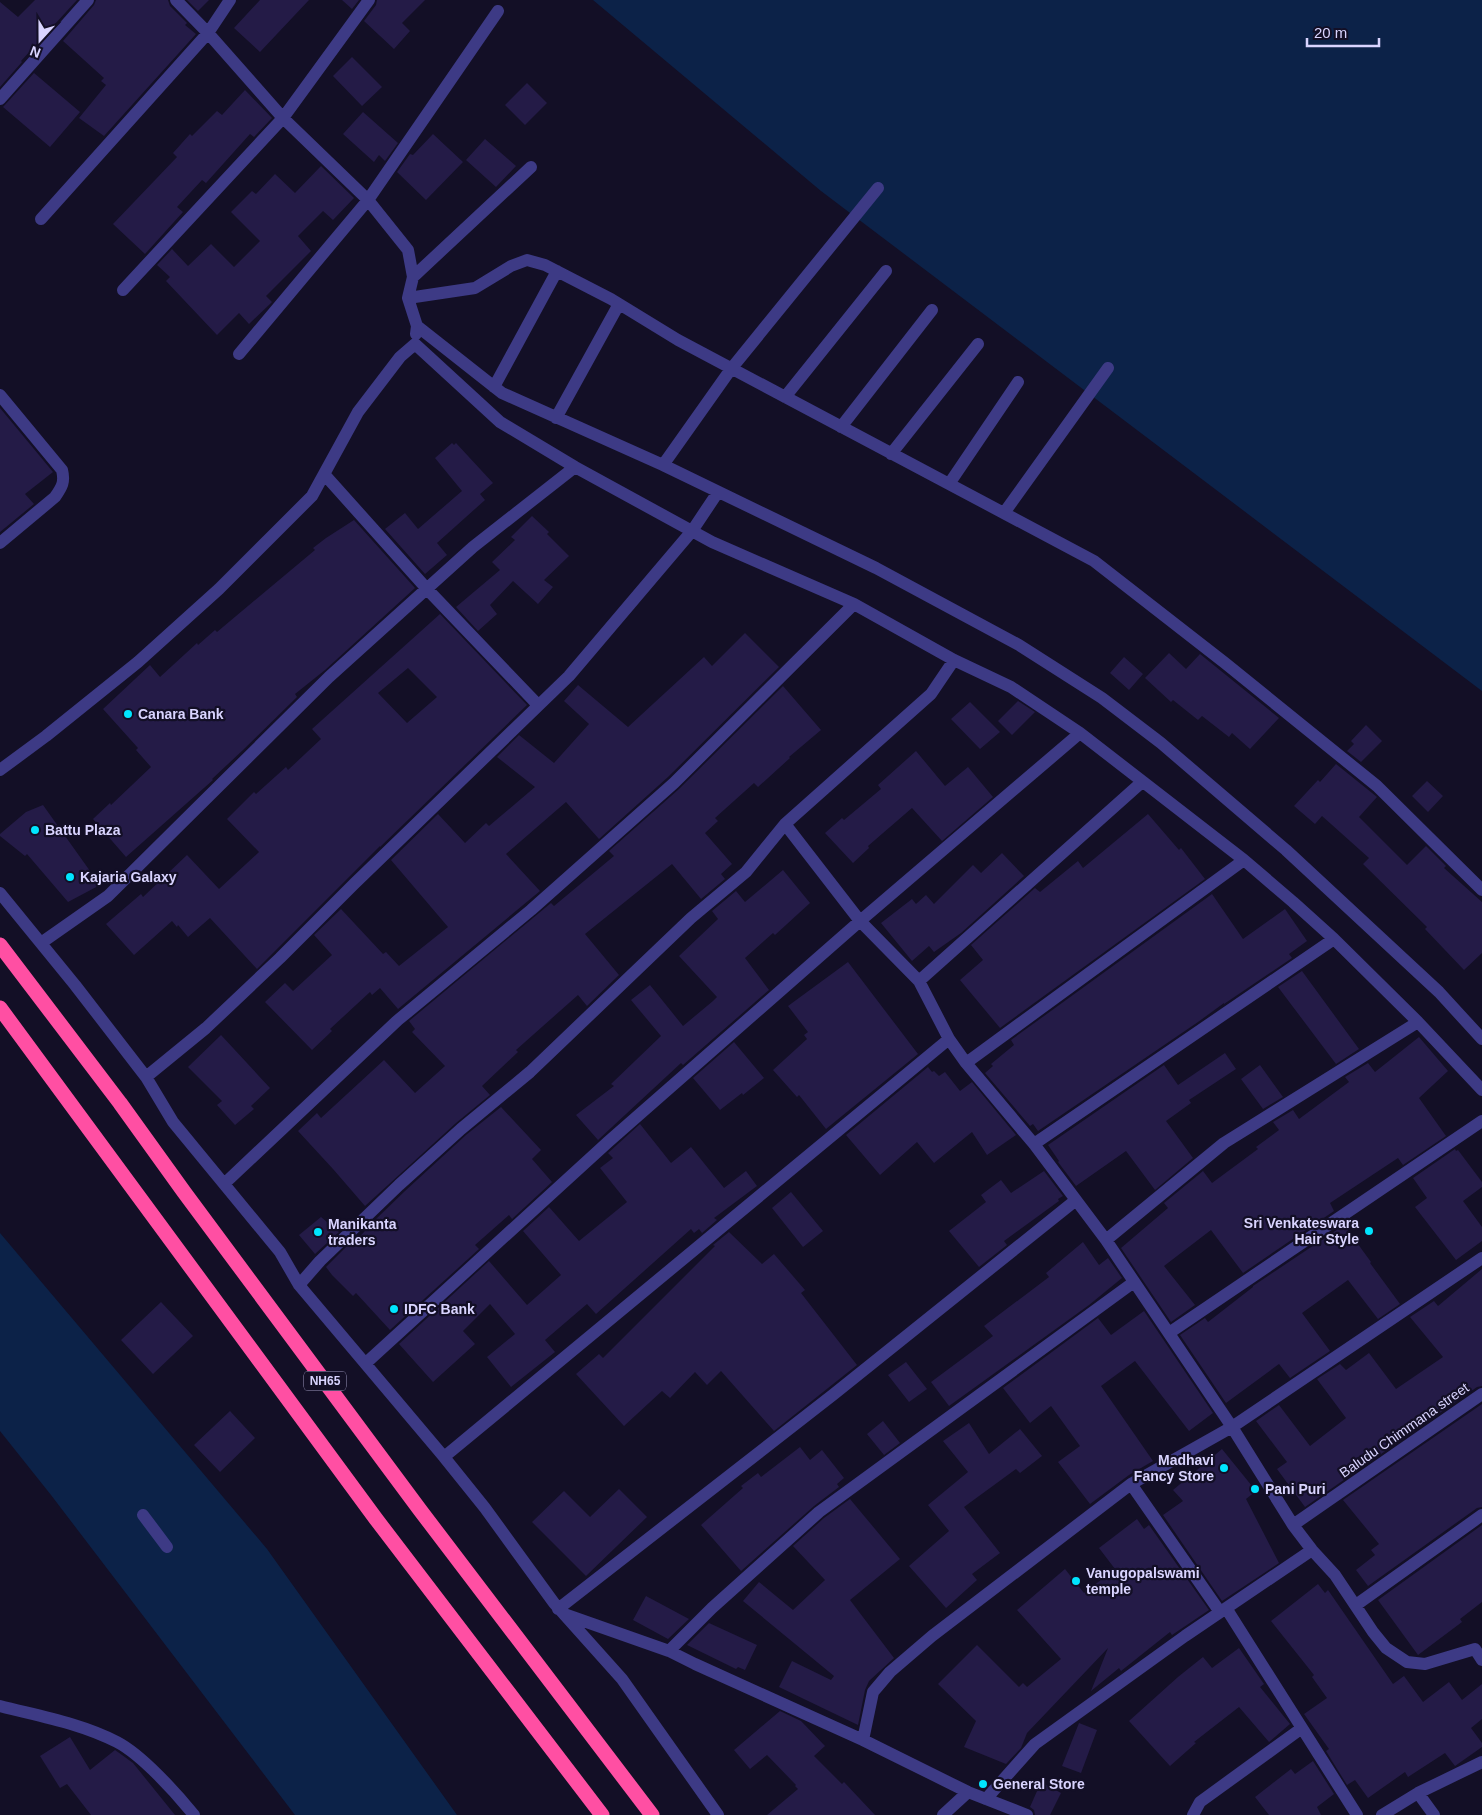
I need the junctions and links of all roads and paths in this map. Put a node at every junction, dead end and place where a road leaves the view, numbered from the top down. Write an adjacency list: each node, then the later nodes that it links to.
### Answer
1 (88, 0): 7 (street)
2 (176, 0): 6 (street)
3 (230, 0): 6 (street)
4 (369, 0): 8 (street)
5 (498, 11): 11 (street)
6 (208, 33): 8 (street); 12 (street)
7 (0, 99)
8 (283, 118): 11 (street); 16 (street)
9 (530, 167): 15 (street)
10 (878, 188): 25 (street)
11 (368, 200): 15 (street); 23 (street)
12 (41, 219)
13 (557, 271): 17 (street); 18 (street); 27 (street)
14 (886, 271): 29 (street)
15 (413, 277): 17 (street)
16 (124, 290)
17 (408, 298): 20 (street)
18 (619, 304): 25 (street); 30 (street)
19 (932, 310): 31 (street)
20 (417, 326): 21 (street); 27 (street)
21 (415, 344): 34 (street); 35 (street)
22 (978, 344): 32 (street)
23 (239, 354)
24 (1108, 368): 38 (street)
25 (731, 369): 29 (street); 33 (street)
26 (1018, 382): 36 (street)
27 (494, 387): 30 (street)
28 (0, 395): 40 (street)
29 (785, 397): 31 (street)
30 (556, 418): 33 (street)
31 (841, 427): 32 (street)
32 (891, 454): 36 (street)
33 (663, 465): 37 (street)
34 (575, 467): 39 (street); 41 (street)
35 (324, 474): 41 (street); 46 (street)
36 (949, 484): 38 (street)
37 (718, 492): 39 (street); 60 (street)
38 (1004, 514): 50 (street)
39 (692, 531): 42 (street); 44 (street)
40 (0, 543)
41 (427, 589): 44 (street); 54 (street)
42 (854, 604): 43 (street); 66 (street)
43 (954, 660): 45 (street); 48 (street)
44 (538, 705): 62 (street)
45 (1080, 733): 47 (street); 52 (street)
46 (0, 770)
47 (1142, 782): 49 (street); 56 (street)
48 (785, 824): 52 (street); 71 (street)
49 (1244, 860): 53 (street); 61 (street)
50 (1482, 890)
51 (0, 893): 54 (street)
52 (860, 921): 56 (street); 73 (street)
53 (1334, 939): 58 (street); 65 (street)
54 (41, 943): 62 (street)
55 (0, 945): 97 (highway, NH65)
56 (920, 981): 59 (street)
57 (0, 1008): 96 (highway, NH65)
58 (1418, 1022): 63 (street); 68 (street)
59 (949, 1039): 61 (street); 76 (street)
60 (1482, 1039)
61 (966, 1063): 65 (street)
62 (146, 1077): 66 (street)
63 (1482, 1090)
64 (1482, 1121): 72 (street)
65 (1034, 1144): 67 (street)
66 (224, 1184): 71 (street)
67 (1076, 1200): 68 (street); 85 (street)
68 (1106, 1240): 70 (street)
69 (1482, 1258): 75 (street)
70 (1134, 1282): 72 (street); 86 (street)
71 (299, 1285): 73 (street)
72 (1170, 1332): 75 (street)
73 (366, 1363): 76 (street)
74 (1482, 1394): 80 (street, Baludu Chimmana street)
75 (1232, 1428): 77 (street); 80 (street)
76 (444, 1457): 85 (street)
77 (1131, 1484): 84 (street); 90 (street)
78 (143, 1515): 81 (street)
79 (1482, 1515): 83 (street)
80 (1293, 1524): 82 (street)
81 (167, 1547)
82 (1312, 1550): 83 (street); 84 (street)
83 (1356, 1605): 87 (street)
84 (1223, 1610): 89 (street); 94 (street)
85 (560, 1611): 86 (street); 98 (street)
86 (669, 1651): 90 (street)
87 (1480, 1651)
88 (0, 1706): 95 (street)
89 (1302, 1728): 101 (street); 102 (street)
90 (863, 1740): 92 (street)
91 (1482, 1762): 93 (street)
92 (968, 1792): 94 (street); 99 (street)
93 (1418, 1793): 103 (street); 104 (street)
94 (986, 1799): 100 (street)
95 (194, 1815)
96 (602, 1815)
97 (652, 1815)
98 (718, 1815)
99 (943, 1815)
100 (1027, 1815)
101 (1193, 1815)
102 (1357, 1815)
103 (1382, 1815)
104 (1434, 1815)

